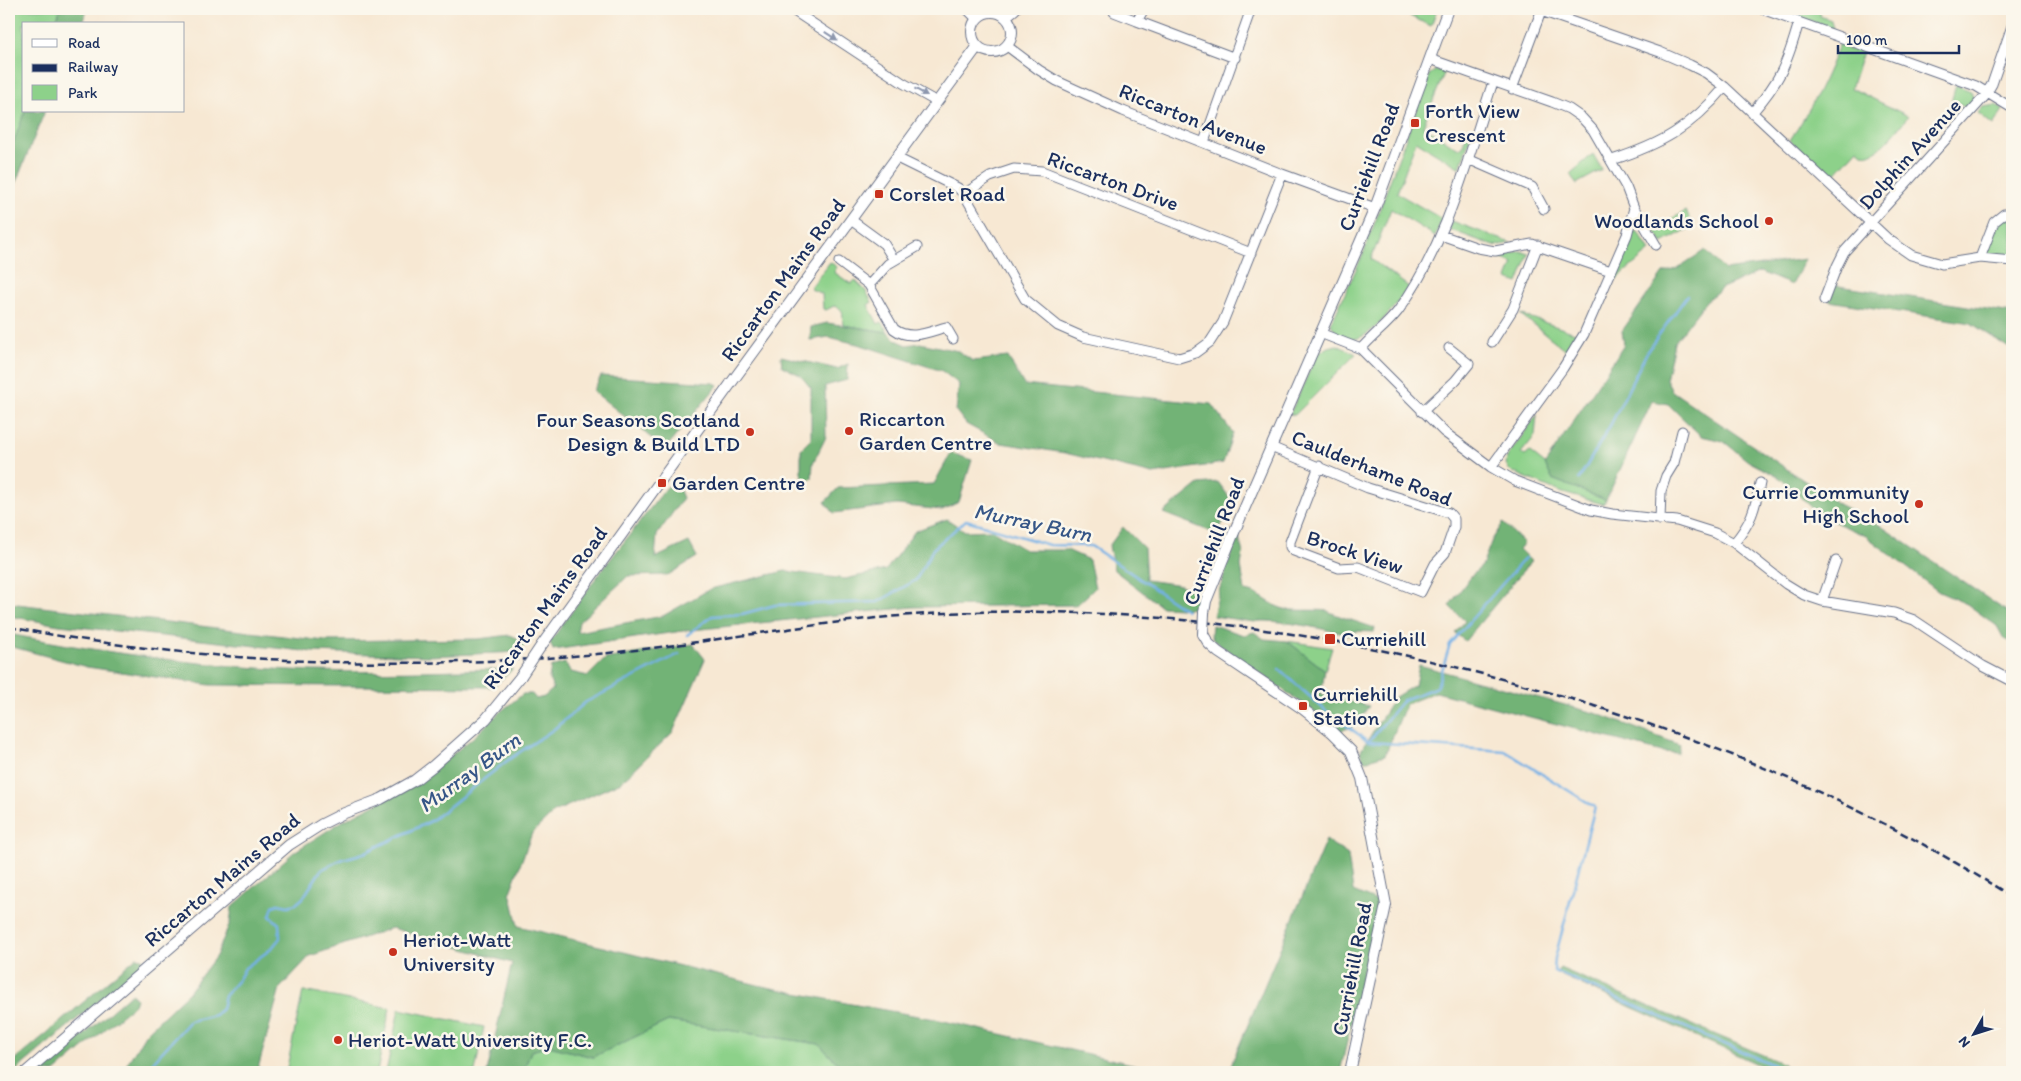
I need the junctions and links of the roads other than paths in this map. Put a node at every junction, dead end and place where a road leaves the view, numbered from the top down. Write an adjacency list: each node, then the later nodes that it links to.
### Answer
1 (791, 9): 23 (street, one-way to 23)
2 (966, 9): 11 (street)
3 (1015, 9): 10 (street)
4 (1144, 9): 12 (street)
5 (1251, 9): 17 (street)
6 (1448, 9): 18 (street, Curriehill Road)
7 (1762, 9): 13 (street)
8 (1542, 10): 20 (street); 21 (street)
9 (1114, 12): 12 (street)
10 (1006, 17): 11 (street); 16 (street)
11 (977, 19): 15 (street)
12 (1137, 21): 17 (street)
13 (1799, 22): 22 (street); 25 (street)
14 (2012, 26): 22 (street, Dolphin Avenue)
15 (978, 46): 16 (street); 23 (street, Riccarton Mains Road)
16 (1007, 46): 26 (street, Riccarton Avenue)
17 (1235, 58): 26 (street)
18 (1430, 59): 19 (street); 32 (street, Curriehill Road)
19 (1493, 82): 20 (street); 28 (street)
20 (1512, 88): 29 (street)
21 (1725, 88): 25 (street); 29 (street)
22 (1988, 92): 24 (street); 37 (street, Dolphin Avenue)
23 (937, 102): 27 (street, Riccarton Mains Road)
24 (2012, 108)
25 (1752, 114): 37 (street)
26 (1204, 142): 30 (street, Riccarton Avenue)
27 (897, 158): 31 (street); 36 (street, Riccarton Mains Road)
28 (1468, 159): 34 (street); 38 (street)
29 (1612, 160): 33 (street)
30 (1282, 174): 32 (street, Riccarton Avenue); 42 (street)
31 (964, 194): 42 (street, Riccarton Drive); 42 (street)
32 (1374, 208): 50 (street, Curriehill Road)
33 (1634, 208): 40 (street); 47 (street)
34 (1544, 209)
35 (2012, 214): 43 (street)
36 (851, 220): 44 (street); 67 (street, Riccarton Mains Road, bridge)
37 (1871, 223): 43 (street); 49 (street, Dolphin Avenue)
38 (1441, 235): 39 (street); 54 (street)
39 (1538, 245): 47 (street); 52 (street)
40 (1656, 245)
41 (917, 247): 44 (street)
42 (1251, 253)
43 (1980, 258): 45 (street)
44 (894, 260): 48 (street)
45 (2012, 261)
46 (839, 262): 48 (street)
47 (1611, 271): 59 (street)
48 (870, 285): 51 (street)
49 (1824, 300)
50 (1320, 333): 54 (street); 57 (street, Curriehill Road)
51 (953, 339)
52 (1492, 342)
53 (1449, 348): 55 (street)
54 (1361, 349): 55 (street)
55 (1422, 412): 59 (street)
56 (1682, 431): 61 (street)
57 (1271, 447): 58 (street, Caulderhame Road); 68 (street, Curriehill Road, bridge)
58 (1319, 466): 62 (street, Caulderhame Road); 62 (street, Brock View)
59 (1491, 467): 61 (street)
60 (1760, 483): 63 (street)
61 (1660, 520): 63 (street)
62 (1454, 527)
63 (1734, 543): 65 (street)
64 (1836, 561): 65 (street)
65 (1822, 601): 66 (street)
66 (2012, 681)
67 (26, 1072)
68 (1350, 1072)

